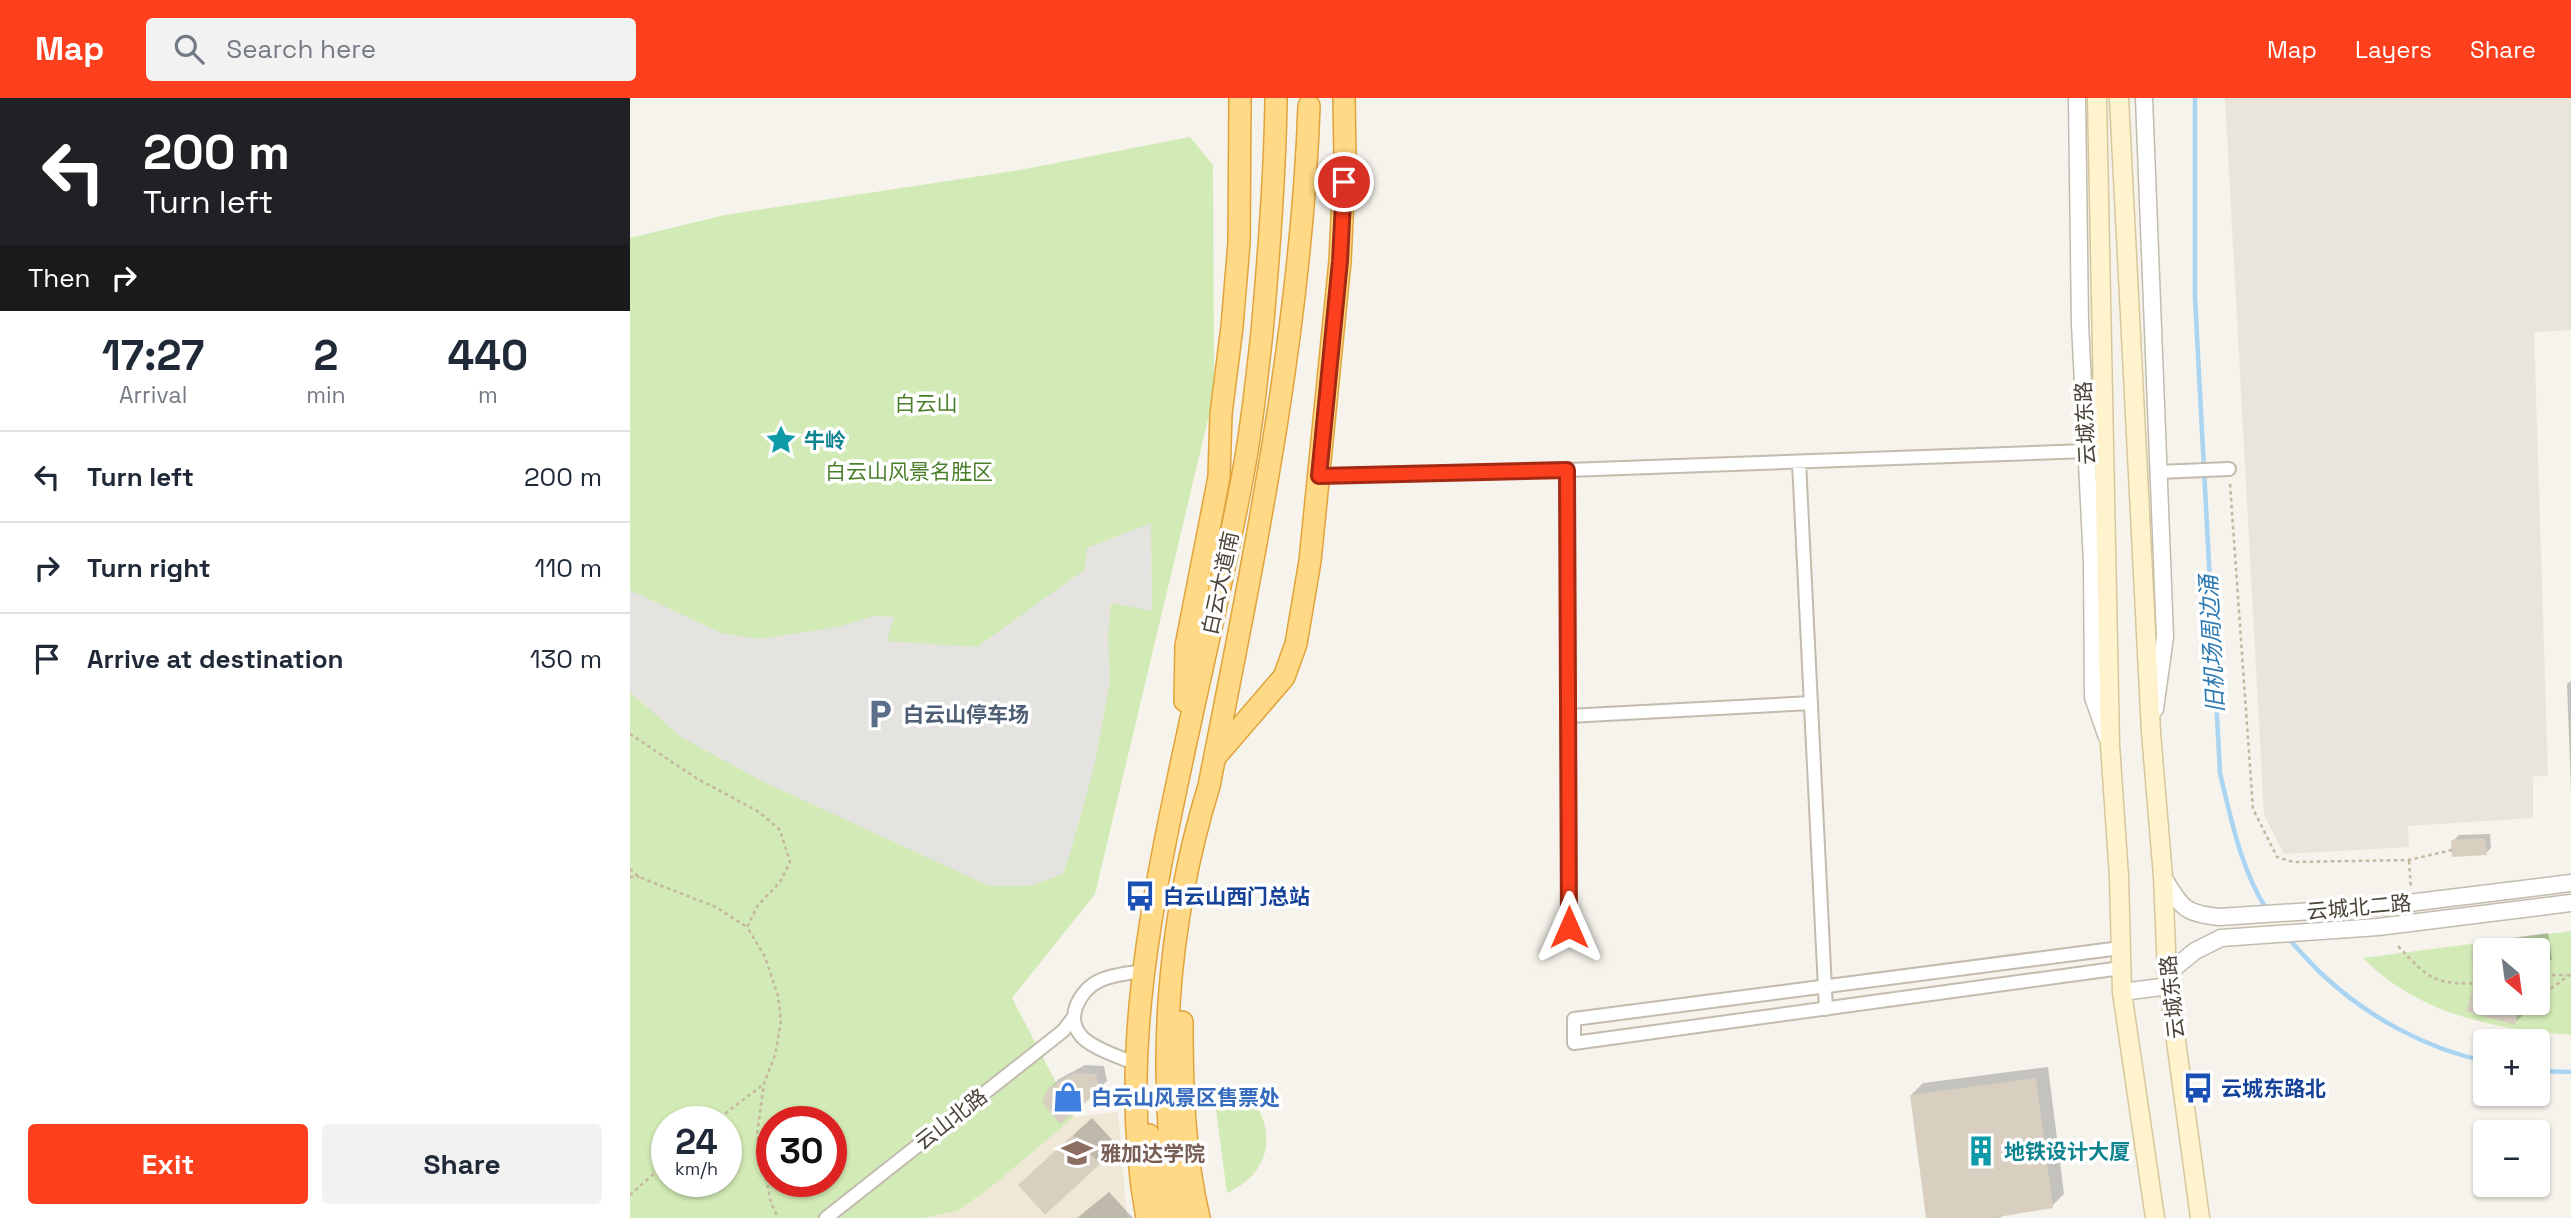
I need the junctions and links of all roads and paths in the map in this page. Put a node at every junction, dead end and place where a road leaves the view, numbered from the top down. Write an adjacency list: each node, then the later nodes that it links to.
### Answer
1 (1240, 98): 19 (highway)
2 (1345, 98): 14 (highway)
3 (2077, 98): 9 (street, 云城东路)
4 (2097, 98): 20 (main road, 云城东路)
5 (2119, 98): 17 (main road, 云城东路)
6 (2144, 98): 13 (street, 云城东路)
7 (1276, 99): 19 (highway, 白云大道南)
8 (1309, 106): 21 (highway, 白云大道南)
9 (2087, 451): 10 (street); 20 (street, 云城东路)
10 (1798, 462): 12 (street); 15 (street)
11 (2229, 469): 13 (street); 23 (path)
12 (1567, 470): 14 (street); 16 (street)
13 (2166, 471): 17 (street, 云城东路)
14 (1319, 476): 21 (highway)
15 (1811, 703): 16 (street); 44 (street)
16 (1568, 716): 33 (street)
17 (2151, 732): 27 (main road, 云城东路)
18 (630, 734): 32 (path)
19 (1185, 743): 39 (highway, 白云大道南)
20 (2110, 745): 36 (main road, 云城东路)
21 (1214, 758): 37 (highway, 白云大道南)
22 (2452, 850): 23 (path)
23 (2409, 860): 30 (path)
24 (630, 869): 26 (path)
25 (630, 877): 26 (path)
26 (639, 877): 32 (path)
27 (2163, 877): 31 (street, 云城北二路); 42 (main road, 云城东路)
28 (2571, 883): 30 (street, 云城北二路)
29 (2571, 902): 34 (street, 云城北二路)
30 (2412, 903): 31 (street, 云城北二路)
31 (2376, 907): 34 (street)
32 (747, 927): 50 (path)
33 (1569, 927)
34 (2378, 927): 42 (street, 云城北二路)
35 (2398, 946): 43 (path)
36 (2120, 948): 38 (main road, 云城东路); 44 (street)
37 (1172, 965): 58 (highway, 白云大道南); 59 (highway, 白云大道南)
38 (2121, 968): 46 (main road, 云城东路); 47 (street)
39 (1144, 971): 48 (street, 云山北路); 49 (highway, 白云大道南)
40 (2550, 975): 41 (path)
41 (2569, 975): 45 (path)
42 (2168, 980): 46 (street); 61 (main road, 云城东路)
43 (2473, 983)
44 (1825, 986): 47 (street); 47 (street)
45 (2550, 989)
46 (2122, 992): 60 (main road, 云城东路)
47 (1826, 1009)
48 (1073, 1018): 49 (street); 55 (street, 云山北路)
49 (1137, 1064): 56 (highway, 白云大道南); 57 (highway, 白云大道南)
50 (764, 1084): 51 (path); 54 (path)
51 (735, 1106)
52 (651, 1176): 53 (path)
53 (630, 1195)
54 (778, 1218)
55 (826, 1218)
56 (1147, 1218)
57 (1164, 1218)
58 (1179, 1218)
59 (1199, 1218)
60 (2155, 1218)
61 (2200, 1218)

